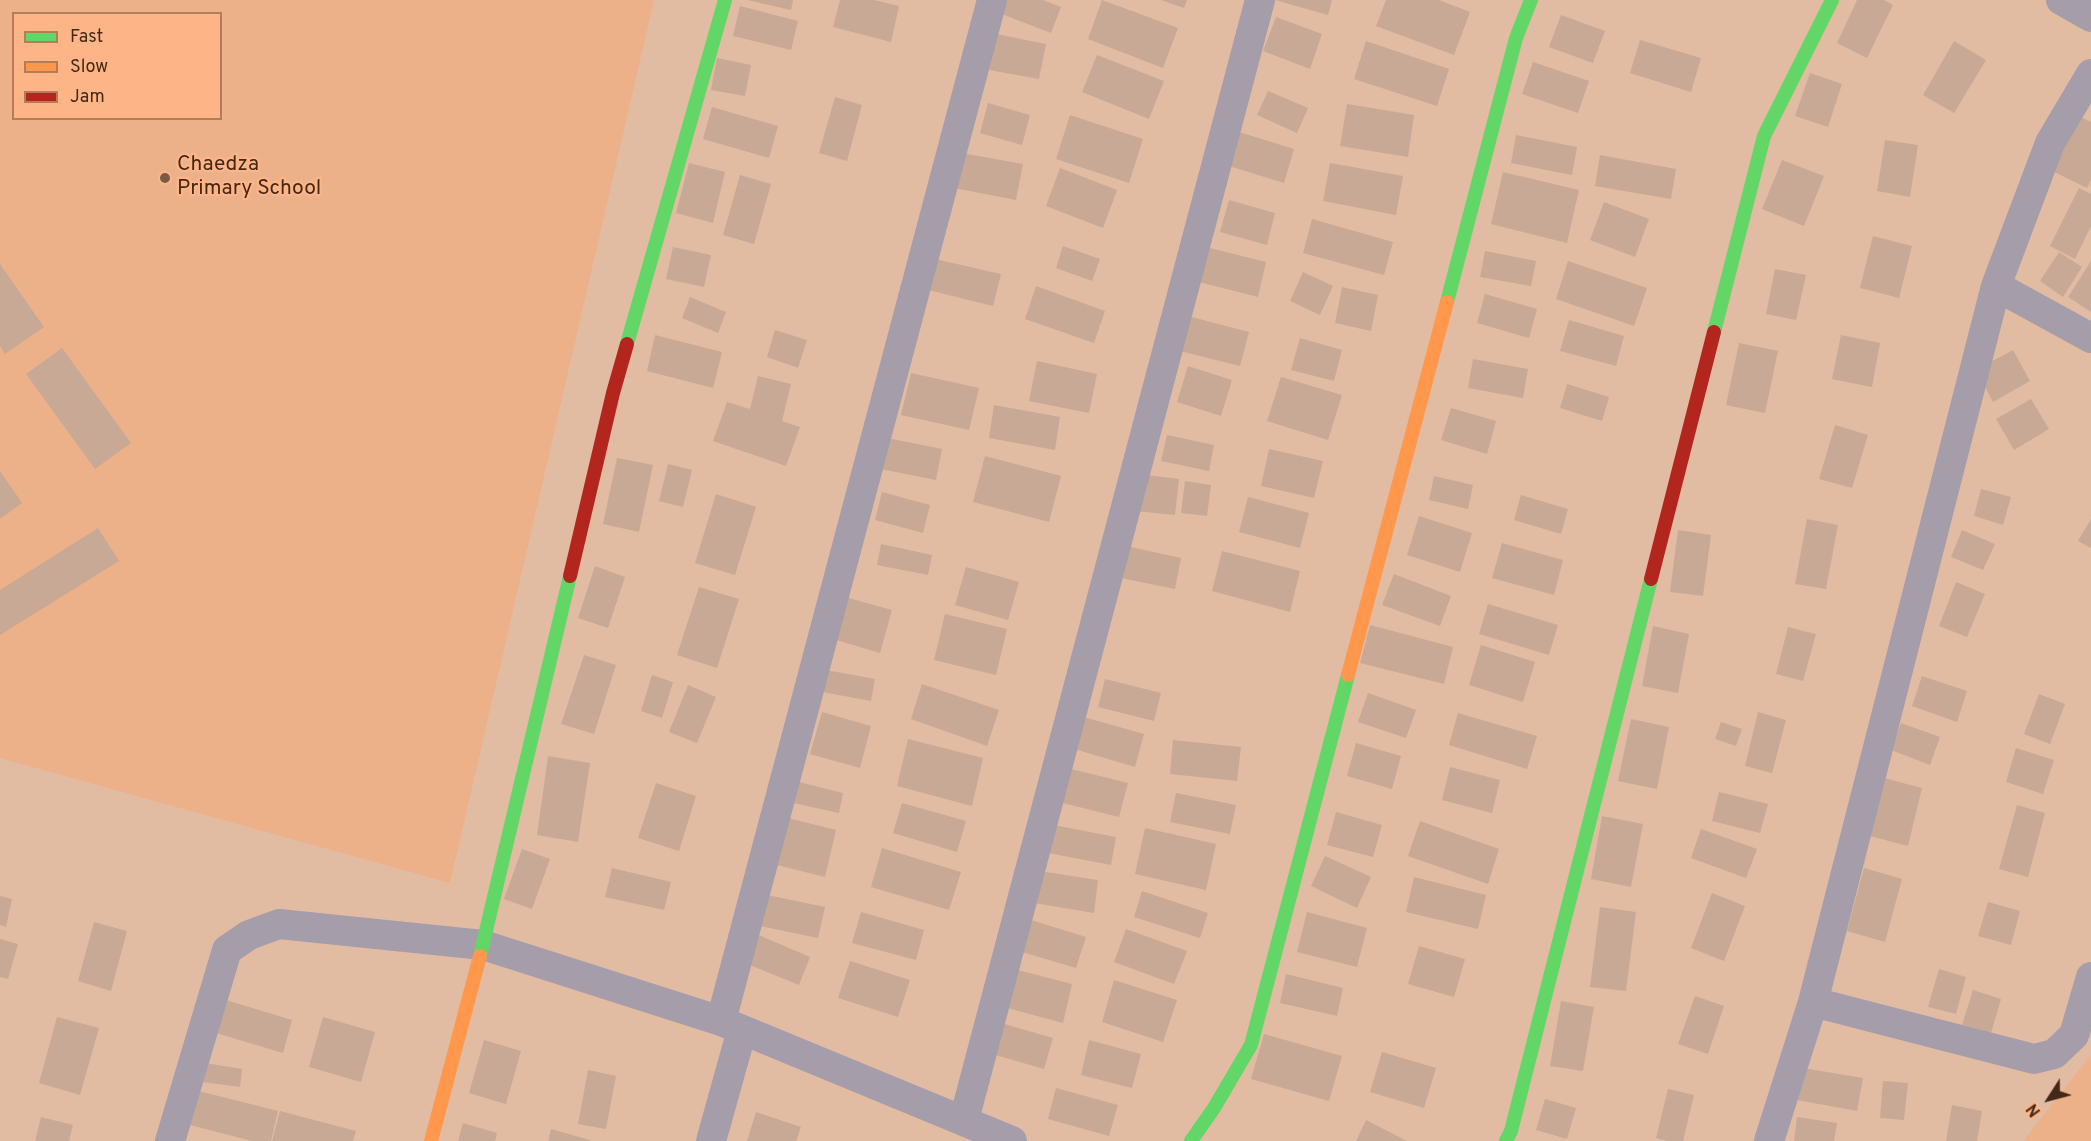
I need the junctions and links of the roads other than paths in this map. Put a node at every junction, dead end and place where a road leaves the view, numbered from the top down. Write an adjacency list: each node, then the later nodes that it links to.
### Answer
1 (725, 0): 11 (street)
2 (992, 0): 14 (street)
3 (1260, 0): 15 (street)
4 (1531, 0): 20 (street)
5 (1832, 0): 21 (street)
6 (2061, 0): 7 (street)
7 (2091, 17)
8 (2091, 74): 9 (street)
9 (1996, 286): 10 (street); 13 (street)
10 (2091, 338)
11 (483, 945): 14 (street); 17 (street); 18 (street)
12 (2091, 977): 13 (street)
13 (1813, 1002): 22 (street)
14 (732, 1026): 15 (street); 19 (street)
15 (964, 1120): 16 (street)
16 (1000, 1138)
17 (170, 1141)
18 (431, 1141)
19 (711, 1141)
20 (1191, 1141)
21 (1506, 1141)
22 (1769, 1141)

